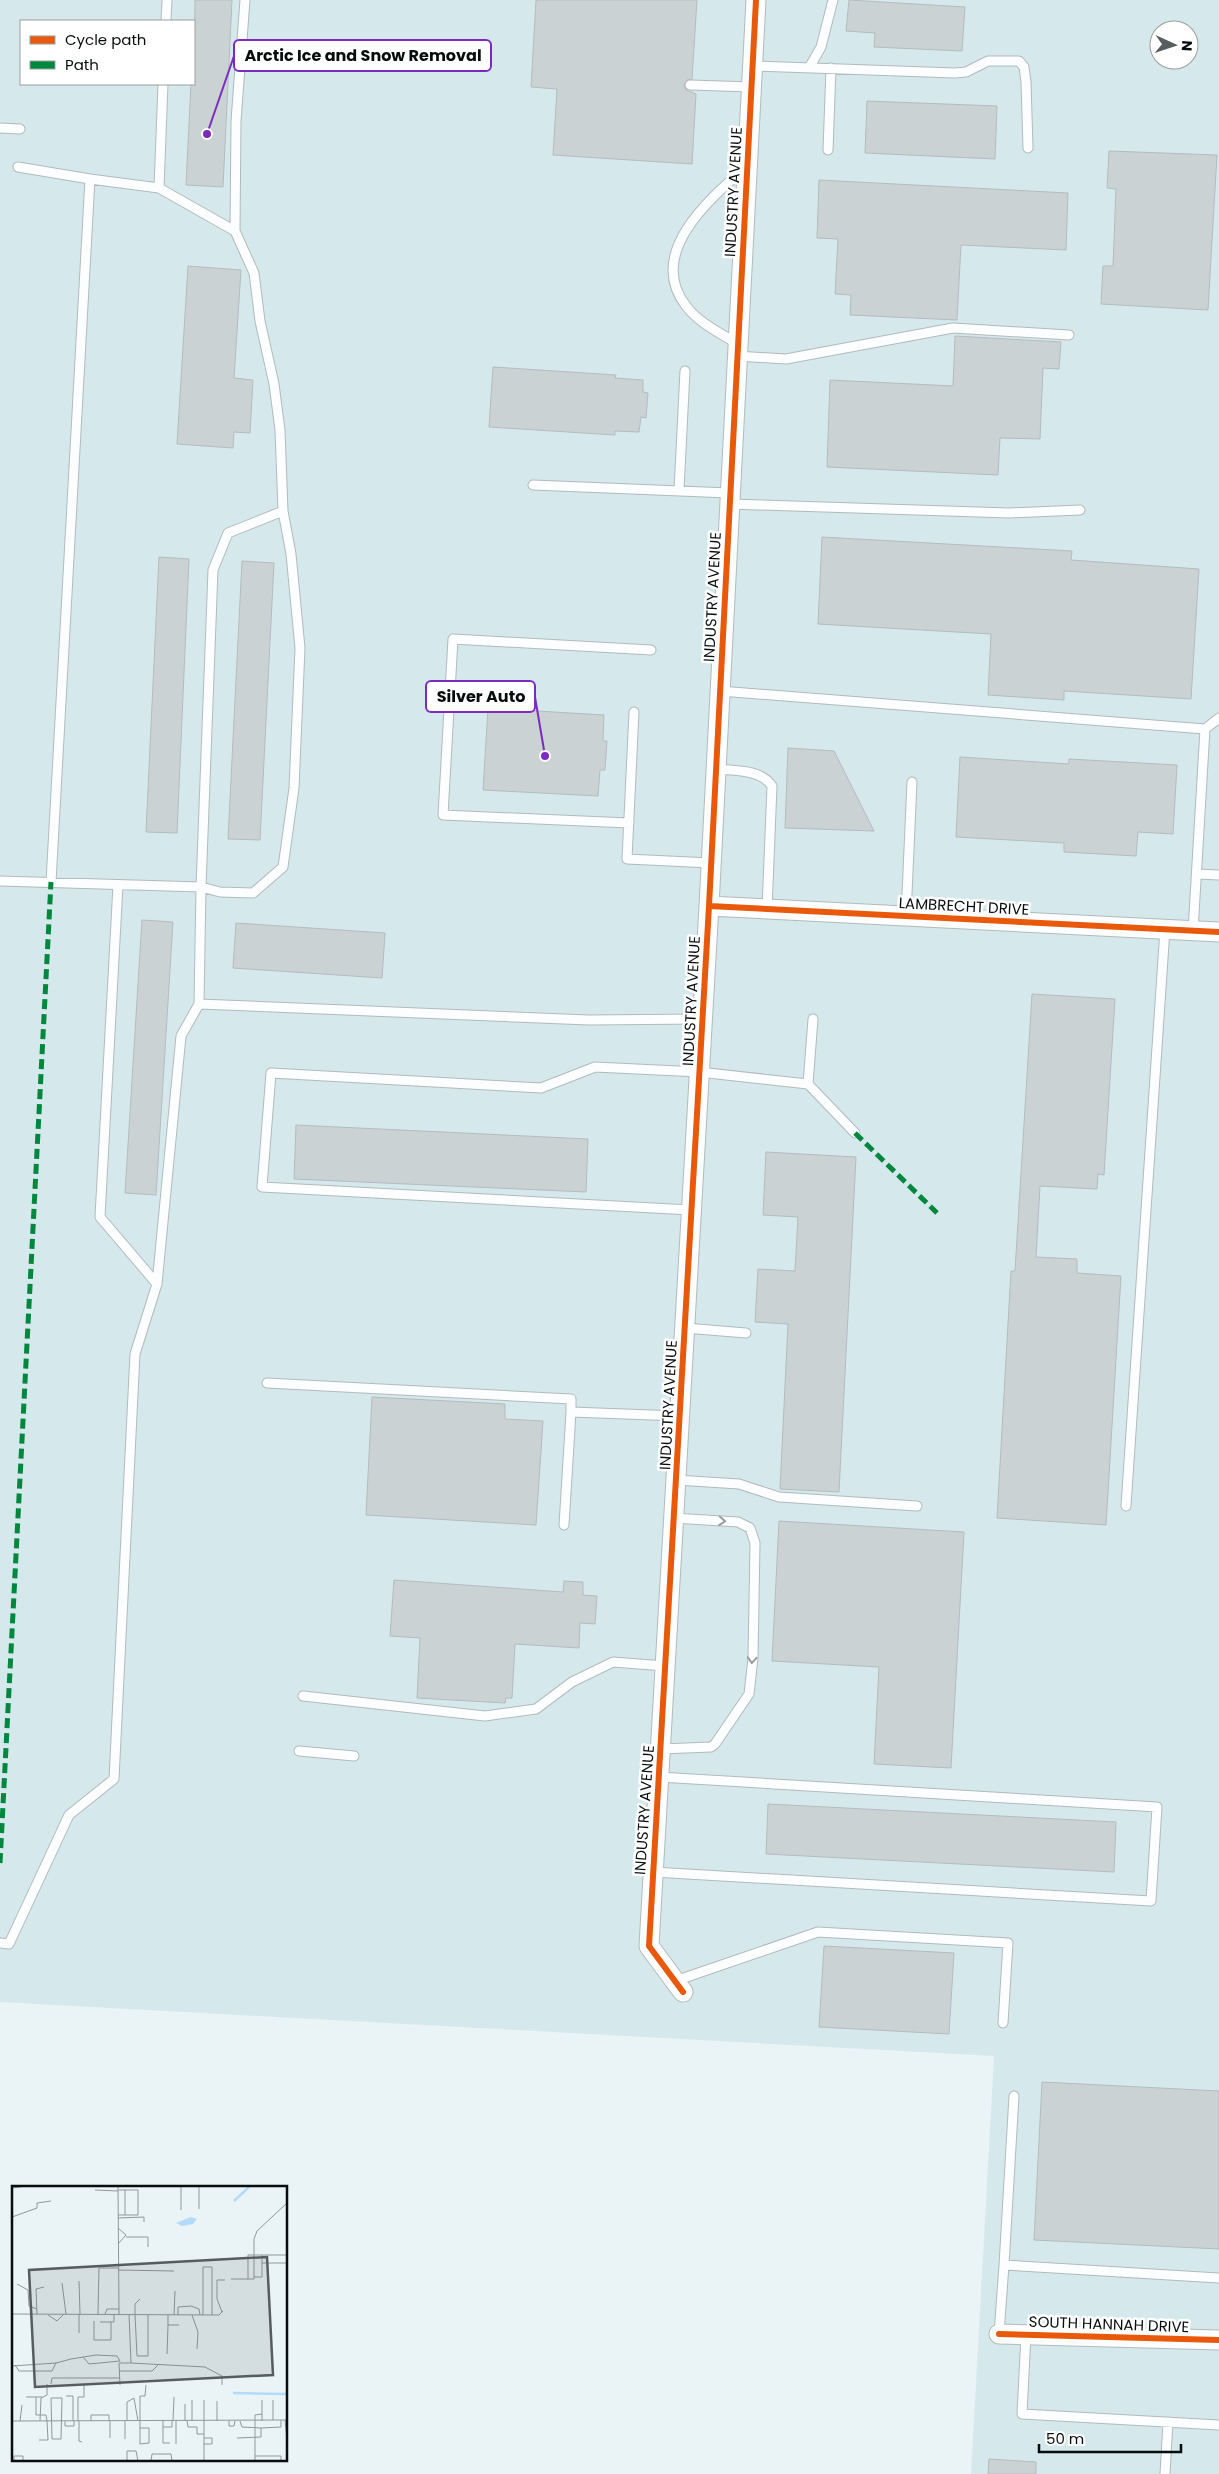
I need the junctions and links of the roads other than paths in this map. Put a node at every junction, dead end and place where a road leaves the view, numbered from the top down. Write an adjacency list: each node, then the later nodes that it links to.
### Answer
1 (167, 0): 5 (lane)
2 (245, 0): 20 (lane)
3 (756, 0): 6 (street, INDUSTRY AVENUE)
4 (832, 0): 7 (lane)
5 (166, 20)
6 (753, 66): 7 (lane); 11 (street, INDUSTRY AVENUE)
7 (809, 68): 8 (lane)
8 (831, 68): 14 (lane); 15 (lane)
9 (163, 85): 19 (lane)
10 (690, 85): 11 (lane)
11 (752, 87): 16 (street, INDUSTRY AVENUE)
12 (0, 128): 13 (lane)
13 (20, 129)
14 (1028, 148)
15 (828, 150)
16 (747, 166): 22 (street, INDUSTRY AVENUE); 22 (lane)
17 (18, 167): 18 (lane)
18 (90, 180): 19 (lane); 41 (lane)
19 (159, 188): 20 (lane)
20 (235, 230): 28 (lane)
21 (1069, 335): 22 (lane)
22 (738, 350): 26 (street, INDUSTRY AVENUE)
23 (685, 371): 25 (lane)
24 (533, 485): 25 (lane)
25 (679, 490): 26 (lane)
26 (729, 498): 27 (lane); 30 (street, INDUSTRY AVENUE)
27 (1080, 510)
28 (283, 511): 43 (lane); 43 (lane)
29 (651, 650): 36 (lane)
30 (720, 691): 33 (lane); 34 (street, INDUSTRY AVENUE)
31 (634, 712): 36 (lane)
32 (1219, 718): 33 (lane)
33 (1205, 729): 38 (lane)
34 (716, 769): 37 (street, INDUSTRY AVENUE); 45 (lane)
35 (912, 782): 46 (lane)
36 (629, 823): 37 (lane)
37 (711, 863): 44 (street, INDUSTRY AVENUE)
38 (1197, 874): 39 (lane); 48 (lane)
39 (1219, 875)
40 (0, 881): 41 (lane)
41 (51, 882): 42 (lane)
42 (118, 884): 43 (lane); 57 (lane)
43 (201, 887): 50 (lane)
44 (709, 906): 45 (street, LAMBRECHT DRIVE); 51 (street, INDUSTRY AVENUE)
45 (768, 909): 46 (street, LAMBRECHT DRIVE)
46 (906, 916): 47 (street, LAMBRECHT DRIVE)
47 (1166, 929): 48 (street, LAMBRECHT DRIVE); 65 (lane)
48 (1193, 931): 49 (street, LAMBRECHT DRIVE)
49 (1219, 932)
50 (199, 1004): 51 (lane); 57 (lane)
51 (702, 1019): 53 (street, INDUSTRY AVENUE)
52 (813, 1019): 54 (lane)
53 (699, 1072): 54 (lane); 56 (street, INDUSTRY AVENUE); 56 (lane)
54 (808, 1084): 55 (lane)
55 (855, 1133)
56 (691, 1210): 58 (street, INDUSTRY AVENUE)
57 (157, 1284): 75 (lane)
58 (685, 1328): 59 (lane); 62 (street, INDUSTRY AVENUE)
59 (746, 1333)
60 (267, 1383): 61 (lane)
61 (571, 1412): 62 (lane); 67 (lane)
62 (679, 1416): 63 (street, INDUSTRY AVENUE)
63 (676, 1480): 64 (lane); 66 (street, INDUSTRY AVENUE)
64 (917, 1506)
65 (1126, 1506)
66 (673, 1518): 68 (street, INDUSTRY AVENUE); 70 (lane, one-way to 70)
67 (564, 1525)
68 (665, 1666): 69 (lane); 70 (street, INDUSTRY AVENUE)
69 (303, 1696)
70 (661, 1748): 73 (street, INDUSTRY AVENUE)
71 (299, 1751): 72 (lane)
72 (354, 1756)
73 (659, 1777): 74 (street, INDUSTRY AVENUE); 74 (lane)
74 (653, 1872): 76 (street, INDUSTRY AVENUE)
75 (0, 1943)
76 (679, 1987): 77 (lane)
77 (1003, 2023)
78 (1014, 2096): 79 (lane)
79 (1004, 2266): 80 (lane); 81 (lane)
80 (1219, 2278)
81 (999, 2334): 82 (street, SOUTH HANNAH DRIVE)
82 (1026, 2334): 83 (street, SOUTH HANNAH DRIVE); 84 (lane)
83 (1219, 2340)
84 (1168, 2422): 85 (lane); 86 (lane)
85 (1219, 2425)
86 (1164, 2474)

